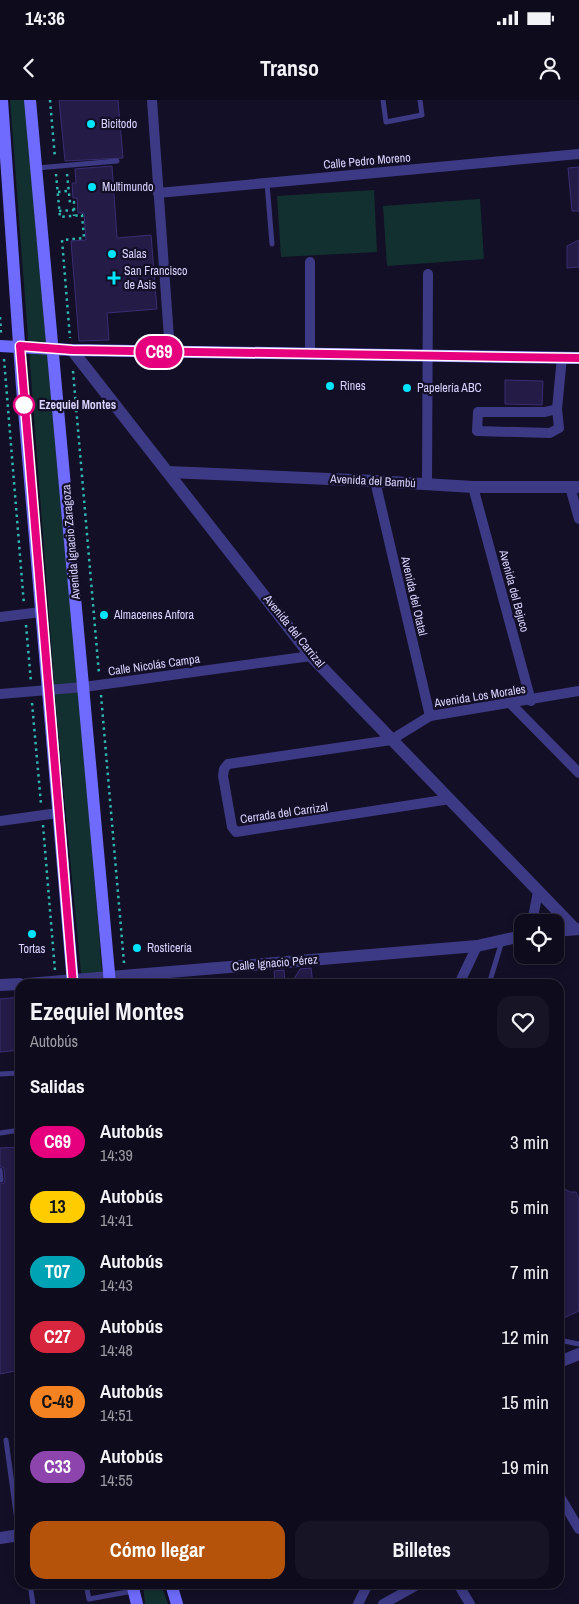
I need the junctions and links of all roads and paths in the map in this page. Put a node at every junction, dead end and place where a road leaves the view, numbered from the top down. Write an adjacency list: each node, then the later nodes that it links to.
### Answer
1 (2, 100): 16 (main road)
2 (30, 100): 10 (main road, Avenida Ignacio Zaragoza)
3 (50, 100): 9 (path)
4 (152, 100): 15 (street)
5 (383, 100): 6 (lane)
6 (420, 100)
7 (579, 154): 12 (street, Calle Pedro Moreno)
8 (117, 161): 9 (lane)
9 (55, 166): 10 (lane); 14 (path)
10 (36, 168): 26 (main road, Avenida Ignacio Zaragoza)
11 (67, 171): 13 (path)
12 (267, 183): 15 (street, Calle Pedro Moreno); 20 (lane)
13 (69, 191): 14 (path); 17 (path)
14 (58, 192): 18 (path)
15 (158, 193): 28 (street)
16 (4, 199): 25 (main road)
17 (74, 210): 18 (path); 19 (path)
18 (59, 211): 19 (path)
19 (74, 216): 27 (path)
20 (272, 244)
21 (310, 262): 29 (street)
22 (428, 274): 30 (street)
23 (0, 317): 24 (path)
24 (1, 346): 25 (main road); 41 (path)
25 (20, 346): 26 (main road); 40 (main road)
26 (52, 348): 27 (main road); 45 (main road, Avenida Ignacio Zaragoza)
27 (72, 350): 28 (main road); 34 (street, Avenida del Carrizal); 44 (path)
28 (170, 352): 29 (main road)
29 (310, 354): 30 (main road)
30 (427, 356): 31 (main road); 36 (street)
31 (562, 357): 32 (main road); 33 (street)
32 (579, 358)
33 (557, 408): 33 (street)
34 (168, 472): 35 (street, Avenida del Bambú); 43 (street, Avenida del Carrizal)
35 (375, 481): 36 (street, Avenida del Bambú); 52 (street, Avenida del Otatal)
36 (427, 484): 37 (street, Avenida del Bambú)
37 (473, 487): 38 (street, Avenida del Bambú); 50 (street, Avenida del Bejuco)
38 (574, 487): 39 (street)
39 (579, 519)
40 (41, 612): 41 (street); 46 (main road)
41 (25, 614): 42 (street); 48 (path)
42 (0, 617)
43 (311, 656): 44 (street, Calle Nicolás Campa); 53 (street, Avenida del Carrizal)
44 (100, 685): 45 (street, Calle Nicolás Campa); 66 (path)
45 (84, 687): 46 (street, Calle Nicolás Campa); 69 (main road, Avenida Ignacio Zaragoza)
46 (48, 691): 48 (street, Calle Nicolás Campa); 56 (main road)
47 (579, 691): 50 (street, Avenida Los Morales)
48 (32, 692): 49 (street, Calle Nicolás Campa); 57 (path)
49 (0, 694)
50 (531, 701): 51 (street, Avenida Los Morales)
51 (511, 704): 52 (street, Avenida Los Morales); 54 (street)
52 (430, 716): 53 (street, Avenida Los Morales)
53 (391, 740): 55 (street, Avenida del Carrizal); 55 (street, Cerrada del Carrizal)
54 (579, 773)
55 (450, 799): 59 (street, Avenida del Carrizal)
56 (58, 813): 57 (street); 68 (main road)
57 (42, 815): 58 (street); 67 (path)
58 (0, 821)
59 (538, 892): 60 (street); 61 (street, Avenida del Carrizal)
60 (534, 914)
61 (577, 929): 62 (street)
62 (564, 931)
63 (514, 938): 64 (street, Calle Ignacio Pérez)
64 (502, 941): 65 (street, Calle Ignacio Pérez); 72 (lane)
65 (477, 946): 66 (street, Calle Ignacio Pérez); 71 (street)
66 (125, 975): 70 (street, Calle Ignacio Pérez)
67 (56, 979)
68 (72, 979)
69 (110, 979)
70 (113, 979)
71 (461, 979)
72 (491, 979)
73 (15, 984): 74 (street)
74 (0, 985)
75 (15, 1073): 76 (lane)
76 (0, 1074)
77 (15, 1131): 78 (lane)
78 (0, 1133): 79 (lane)
79 (0, 1137)
80 (0, 1170): 81 (lane)
81 (1, 1180)
82 (564, 1341): 83 (lane)
83 (579, 1344)
84 (579, 1354): 85 (street)
85 (564, 1360)
86 (6, 1440): 87 (lane)
87 (15, 1501)
88 (564, 1504): 89 (street)
89 (579, 1529)
90 (15, 1536): 91 (street)
91 (0, 1538)
92 (31, 1589): 100 (lane)
93 (87, 1589): 94 (lane)
94 (125, 1589)
95 (133, 1589): 101 (main road)
96 (172, 1589): 102 (main road)
97 (366, 1589): 103 (street)
98 (408, 1589): 104 (street)
99 (461, 1589): 105 (street)
100 (33, 1604)
101 (137, 1604)
102 (177, 1604)
103 (358, 1604)
104 (383, 1604)
105 (470, 1604)

